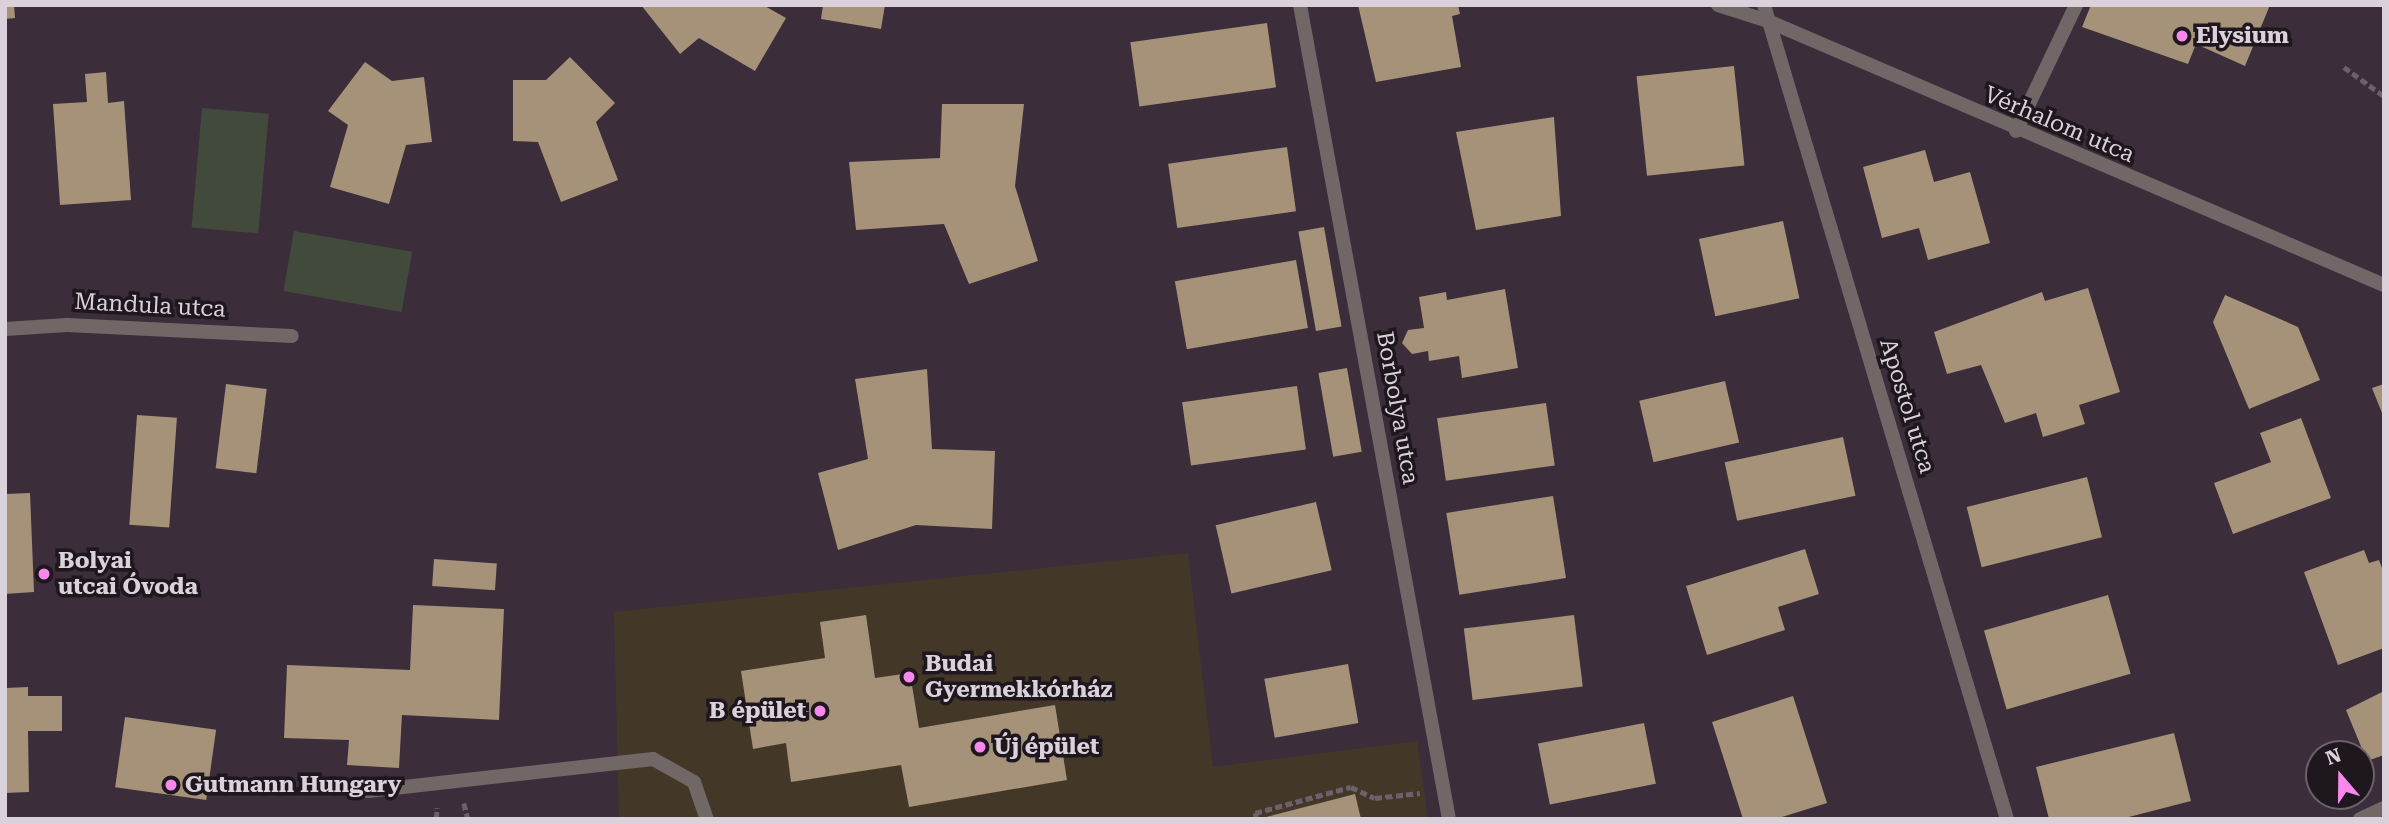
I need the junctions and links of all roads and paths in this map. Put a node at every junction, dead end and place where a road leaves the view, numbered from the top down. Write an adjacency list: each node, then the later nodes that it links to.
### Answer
1 (1300, 5): 17 (street, Borbolya utca)
2 (1718, 5): 5 (street, Vérhalom utca)
3 (1764, 5): 5 (street, Apostol utca)
4 (2076, 5): 8 (street)
5 (1768, 21): 8 (street, Vérhalom utca); 18 (street, Apostol utca)
6 (2344, 66): 7 (path)
7 (2384, 96)
8 (2016, 131): 9 (street, Vérhalom utca)
9 (2384, 285)
10 (5, 329): 11 (street, Mandula utca)
11 (292, 336)
12 (368, 791): 15 (street)
13 (1424, 793): 16 (path)
14 (2384, 808): 19 (street)
15 (707, 819)
16 (1256, 819)
17 (1449, 819)
18 (2007, 819)
19 (2360, 819)

